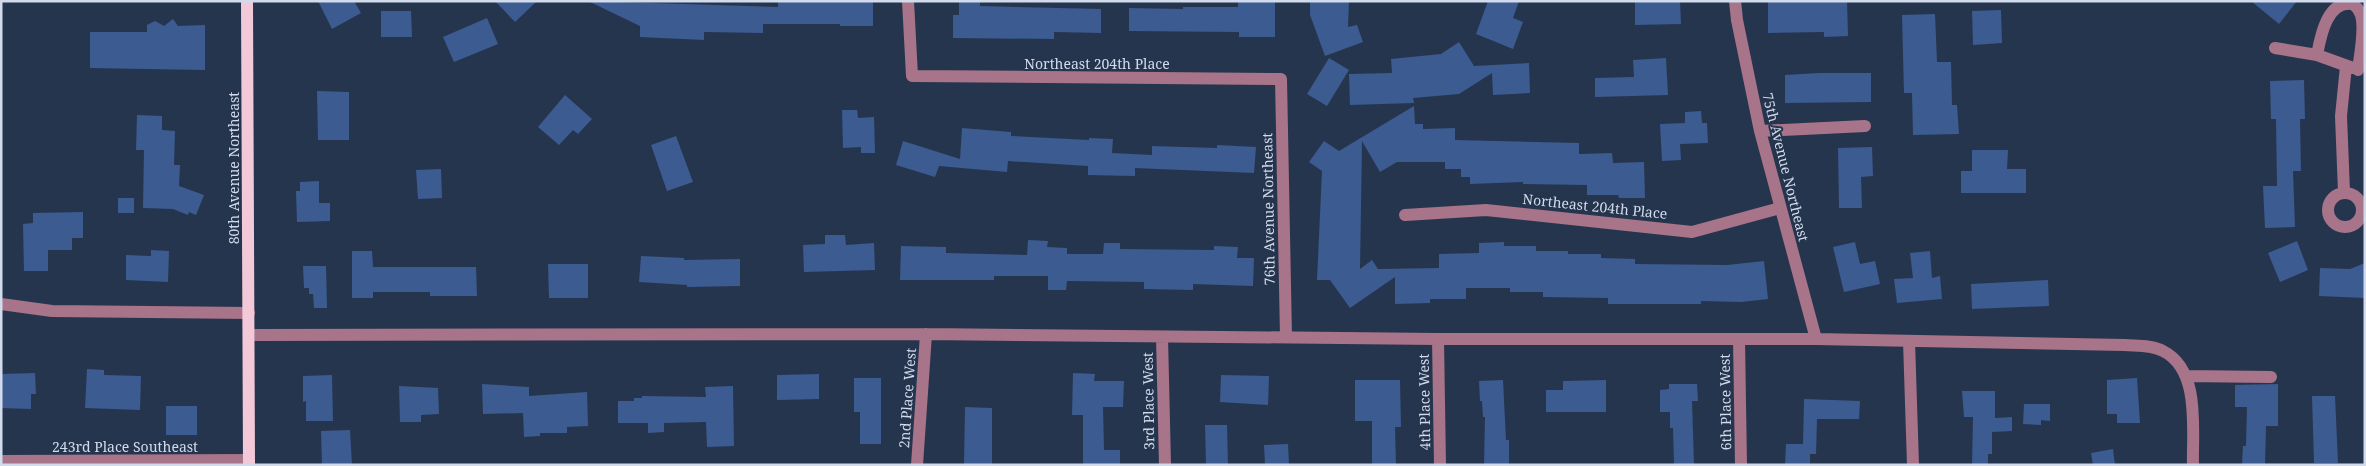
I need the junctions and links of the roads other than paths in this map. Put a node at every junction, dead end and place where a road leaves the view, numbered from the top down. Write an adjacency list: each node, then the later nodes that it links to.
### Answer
1 (247, 1): 14 (main road, 80th Avenue Northeast)
2 (908, 1): 7 (street, Northeast 204th Place)
3 (1735, 1): 9 (street, 75th Avenue Northeast)
4 (2275, 48): 5 (street)
5 (2317, 55): 6 (street); 6 (street)
6 (2356, 69): 10 (street)
7 (1281, 79): 18 (street, 76th Avenue Northeast)
8 (1865, 126): 9 (street)
9 (1760, 130): 11 (street, 75th Avenue Northeast)
10 (2344, 192)
11 (1780, 208): 12 (street, Northeast 204th Place); 21 (street, 75th Avenue Northeast)
12 (1405, 215)
13 (1, 304): 14 (street)
14 (249, 313): 15 (main road, 80th Avenue Northeast)
15 (249, 334): 16 (street); 26 (main road, 80th Avenue Northeast)
16 (926, 334): 17 (street); 27 (street, 2nd Place West)
17 (1162, 337): 18 (street); 28 (street, 3rd Place West)
18 (1286, 337): 19 (street)
19 (1438, 339): 20 (street); 29 (street, 4th Place West)
20 (1739, 339): 21 (street); 30 (street, 6th Place West)
21 (1816, 339): 22 (street)
22 (1909, 341): 23 (street); 31 (street)
23 (2186, 376): 24 (street); 32 (street)
24 (2271, 377)
25 (1, 462): 26 (street, 243rd Place Southeast)
26 (249, 462)
27 (917, 465)
28 (1165, 465)
29 (1440, 465)
30 (1741, 465)
31 (1913, 465)
32 (2193, 465)

